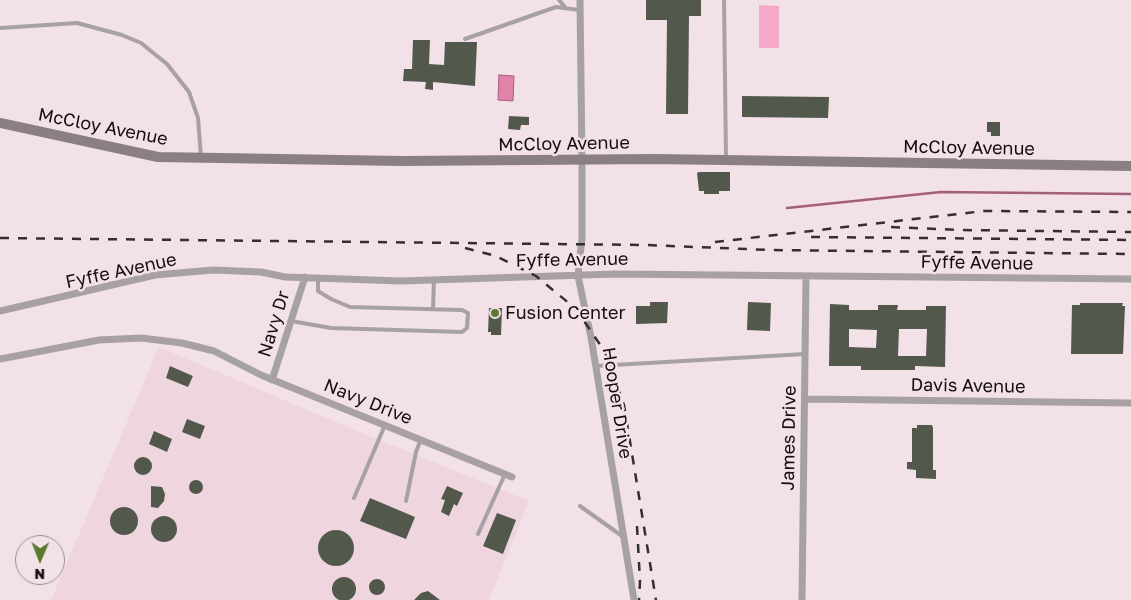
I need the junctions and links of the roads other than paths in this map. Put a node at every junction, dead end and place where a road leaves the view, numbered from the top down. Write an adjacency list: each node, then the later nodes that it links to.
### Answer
1 (559, 0): 4 (lane)
2 (580, 0): 5 (street, Hooper Drive)
3 (724, 0): 11 (lane)
4 (565, 6): 5 (lane); 7 (lane)
5 (580, 10): 10 (street, Hooper Drive)
6 (0, 28): 9 (lane)
7 (465, 39)
8 (0, 123): 9 (street, McCloy Avenue)
9 (201, 158): 10 (street, McCloy Avenue)
10 (582, 161): 11 (street, McCloy Avenue); 13 (street, Hooper Drive)
11 (726, 161): 12 (street, McCloy Avenue)
12 (1131, 166)
13 (578, 276): 14 (street, Fyffe Avenue); 17 (street, Fyffe Avenue); 26 (street, Hooper Drive)
14 (806, 276): 18 (street, Fyffe Avenue); 24 (street, James Drive)
15 (304, 277): 16 (street, Fyffe Avenue); 19 (street, Fyffe Avenue); 23 (street, Navy Dr)
16 (318, 278): 17 (street, Fyffe Avenue); 20 (lane)
17 (434, 279): 20 (lane)
18 (1131, 279)
19 (18, 309): 21 (street, Fyffe Avenue); 22 (street, Fyffe Avenue)
20 (433, 309): 23 (lane)
21 (0, 311)
22 (0, 316)
23 (291, 321): 27 (street, Navy Dr)
24 (805, 354): 26 (lane); 28 (street, James Drive)
25 (0, 359): 27 (street, Navy Drive)
26 (596, 366): 37 (street, Hooper Drive)
27 (272, 380): 30 (street, Navy Drive)
28 (805, 399): 29 (street, Davis Avenue); 39 (street, James Drive)
29 (1131, 403)
30 (385, 425): 31 (street, Navy Drive); 33 (lane)
31 (421, 439): 32 (street, Navy Drive); 34 (lane)
32 (509, 475): 36 (lane)
33 (354, 498)
34 (406, 502)
35 (580, 506): 37 (lane)
36 (478, 534)
37 (622, 536): 38 (street, Hooper Drive)
38 (634, 600)
39 (802, 600)

